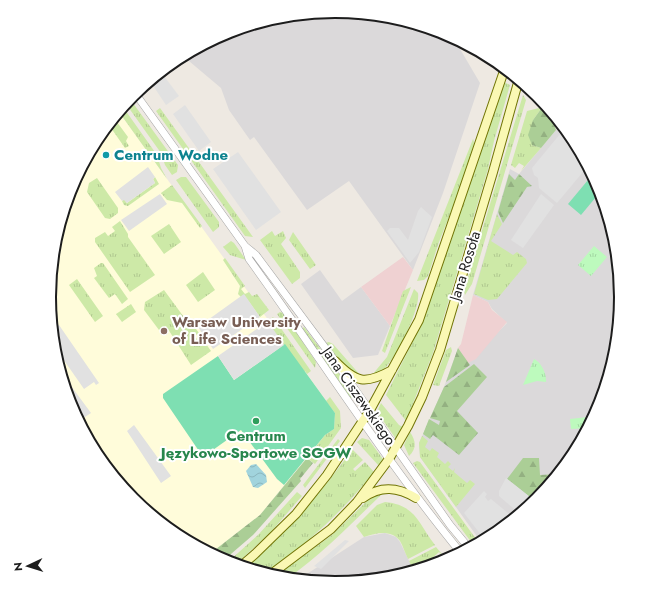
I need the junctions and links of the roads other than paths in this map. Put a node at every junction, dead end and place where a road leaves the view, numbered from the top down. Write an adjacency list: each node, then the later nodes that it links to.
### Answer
1 (503, 74): 6 (main road, Jana Rosoła)
2 (517, 86): 9 (main road, Jana Rosoła)
3 (139, 99): 4 (street, Jana Ciszewskiego)
4 (245, 246): 5 (street, Jana Ciszewskiego); 8 (street, Jana Ciszewskiego)
5 (335, 362): 6 (main road); 7 (street, Jana Ciszewskiego)
6 (392, 370): 7 (main road, Jana Rosoła)
7 (370, 410): 8 (main road, Jana Rosoła); 9 (street, Jana Ciszewskiego)
8 (362, 422): 10 (street, Jana Ciszewskiego); 15 (main road, Jana Rosoła)
9 (396, 448): 10 (main road, Jana Rosoła); 13 (street, Jana Ciszewskiego)
10 (389, 459): 11 (street, Jana Ciszewskiego); 12 (main road, Jana Rosoła)
11 (416, 498): 12 (main road); 14 (street, Jana Ciszewskiego)
12 (357, 502): 16 (main road)
13 (466, 543)
14 (456, 548)
15 (247, 561)
16 (277, 570)

